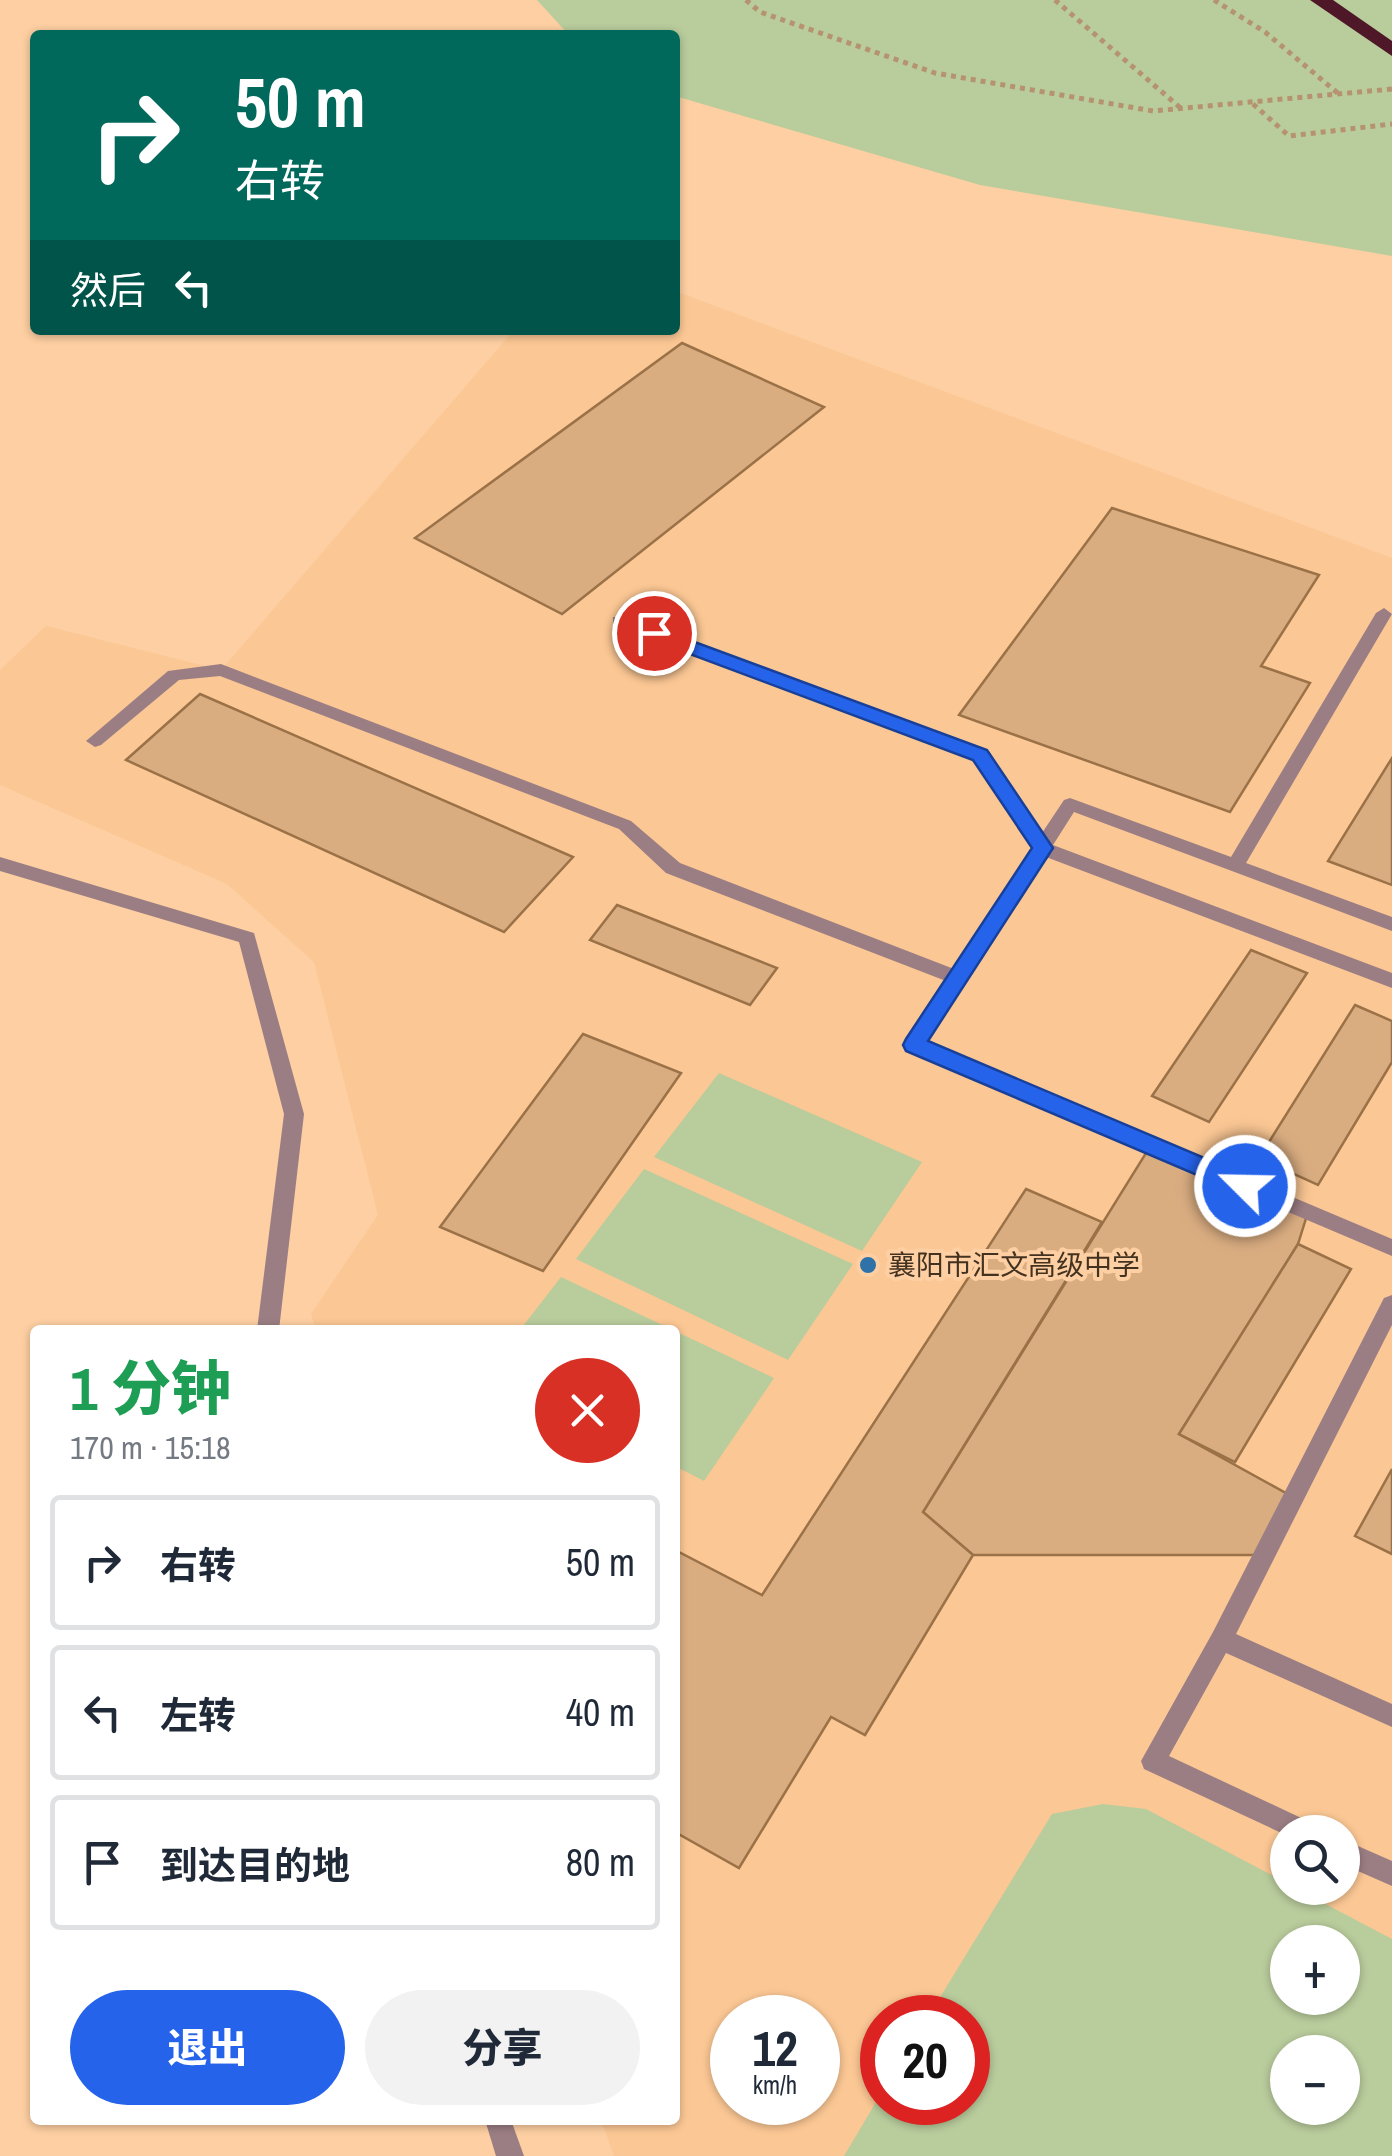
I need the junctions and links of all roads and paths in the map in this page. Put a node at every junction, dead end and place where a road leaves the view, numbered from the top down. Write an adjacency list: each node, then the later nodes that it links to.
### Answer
1 (746, 0): 9 (path)
2 (1055, 0): 9 (path)
3 (1214, 0): 7 (path)
4 (1320, 0): 5 (highway)
5 (1392, 50)
6 (1392, 90): 7 (path)
7 (1340, 95): 8 (path)
8 (1252, 103): 9 (path); 10 (path)
9 (1183, 110)
10 (1392, 124)
11 (1384, 614): 16 (street)
12 (619, 620): 14 (street)
13 (95, 741): 18 (street)
14 (1042, 848): 16 (street); 18 (street); 19 (street)
15 (0, 864): 22 (street)
16 (1236, 866): 17 (street)
17 (1392, 924)
18 (958, 978): 20 (street)
19 (1392, 980)
20 (1392, 1248)
21 (1392, 1304): 23 (street)
22 (269, 1325)
23 (1220, 1639): 24 (street); 25 (street)
24 (1392, 1716)
25 (1270, 1816)
26 (1360, 1859): 27 (street)
27 (1392, 1874)
28 (500, 2125): 29 (street)
29 (510, 2156)

